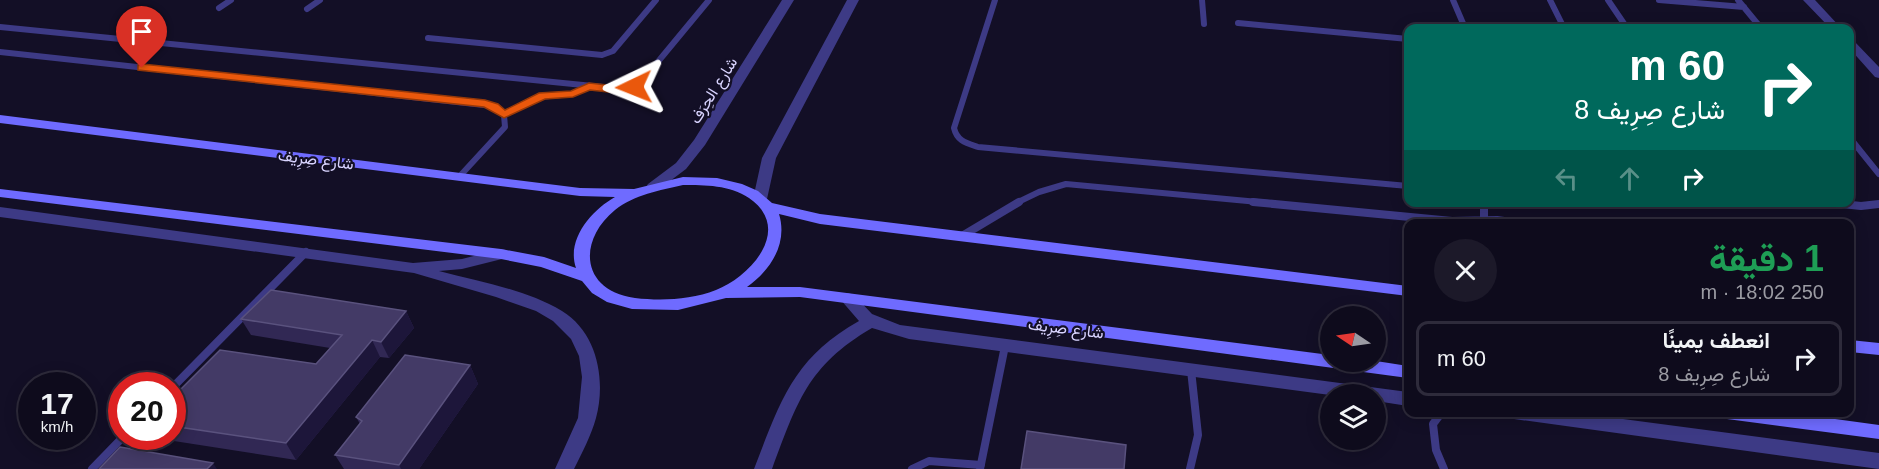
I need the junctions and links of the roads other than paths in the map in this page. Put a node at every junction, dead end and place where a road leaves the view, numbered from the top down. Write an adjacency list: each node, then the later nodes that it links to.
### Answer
1 (231, 0): 16 (lane)
2 (320, 0): 17 (lane)
3 (656, 0): 26 (lane)
4 (709, 0): 31 (lane)
5 (788, 0): 38 (street, شارع الحِرَف)
6 (853, 0): 41 (street)
7 (995, 0): 37 (lane)
8 (1202, 0): 19 (lane)
9 (1453, 0): 20 (lane)
10 (1550, 0): 21 (lane)
11 (1608, 0): 22 (lane)
12 (1659, 0): 15 (lane)
13 (1738, 0): 15 (lane)
14 (1809, 0): 24 (street)
15 (1744, 7): 23 (lane)
16 (219, 8)
17 (307, 9)
18 (1238, 23): 27 (lane)
19 (1204, 24)
20 (1463, 24)
21 (1562, 24)
22 (1624, 24)
23 (1758, 24)
24 (1832, 24)
25 (0, 27): 31 (lane)
26 (428, 38)
27 (1404, 39)
28 (1854, 47): 30 (street)
29 (0, 52): 32 (lane)
30 (1879, 74)
31 (589, 86): 32 (lane)
32 (504, 115): 36 (lane)
33 (0, 119): 36 (main road, شارع صِرِيف)
34 (1854, 143): 35 (lane)
35 (1879, 174)
36 (459, 177): 40 (main road, شارع صِرِيف)
37 (1404, 186)
38 (653, 187): 40 (main road); 41 (main road)
39 (0, 192): 50 (main road)
40 (633, 193): 52 (main road)
41 (764, 203): 48 (main road); 54 (main road)
42 (1879, 204): 43 (lane)
43 (1854, 205)
44 (1484, 207): 47 (lane)
45 (0, 212): 49 (street)
46 (1431, 219): 48 (lane)
47 (1484, 219)
48 (962, 236): 53 (main road)
49 (306, 252): 51 (street); 62 (lane)
50 (501, 254): 51 (street); 52 (main road)
51 (413, 268): 72 (street)
52 (585, 277): 54 (main road)
53 (1404, 291)
54 (723, 293): 55 (main road, شارع صِرِيف)
55 (848, 298): 56 (street); 61 (main road, شارع صِرِيف)
56 (872, 321): 57 (street); 73 (street)
57 (1005, 346): 60 (street); 70 (lane)
58 (1854, 347): 59 (main road)
59 (1879, 350)
60 (1191, 370): 63 (street); 75 (lane)
61 (1404, 371)
62 (186, 374)
63 (1404, 398)
64 (1438, 417): 76 (lane)
65 (1552, 417): 69 (street)
66 (1765, 417): 67 (main road)
67 (1879, 432)
68 (110, 450): 71 (lane)
69 (1879, 460)
70 (980, 467): 74 (lane)
71 (92, 469)
72 (564, 469)
73 (763, 469)
74 (912, 469)
75 (1190, 469)
76 (1444, 469)

